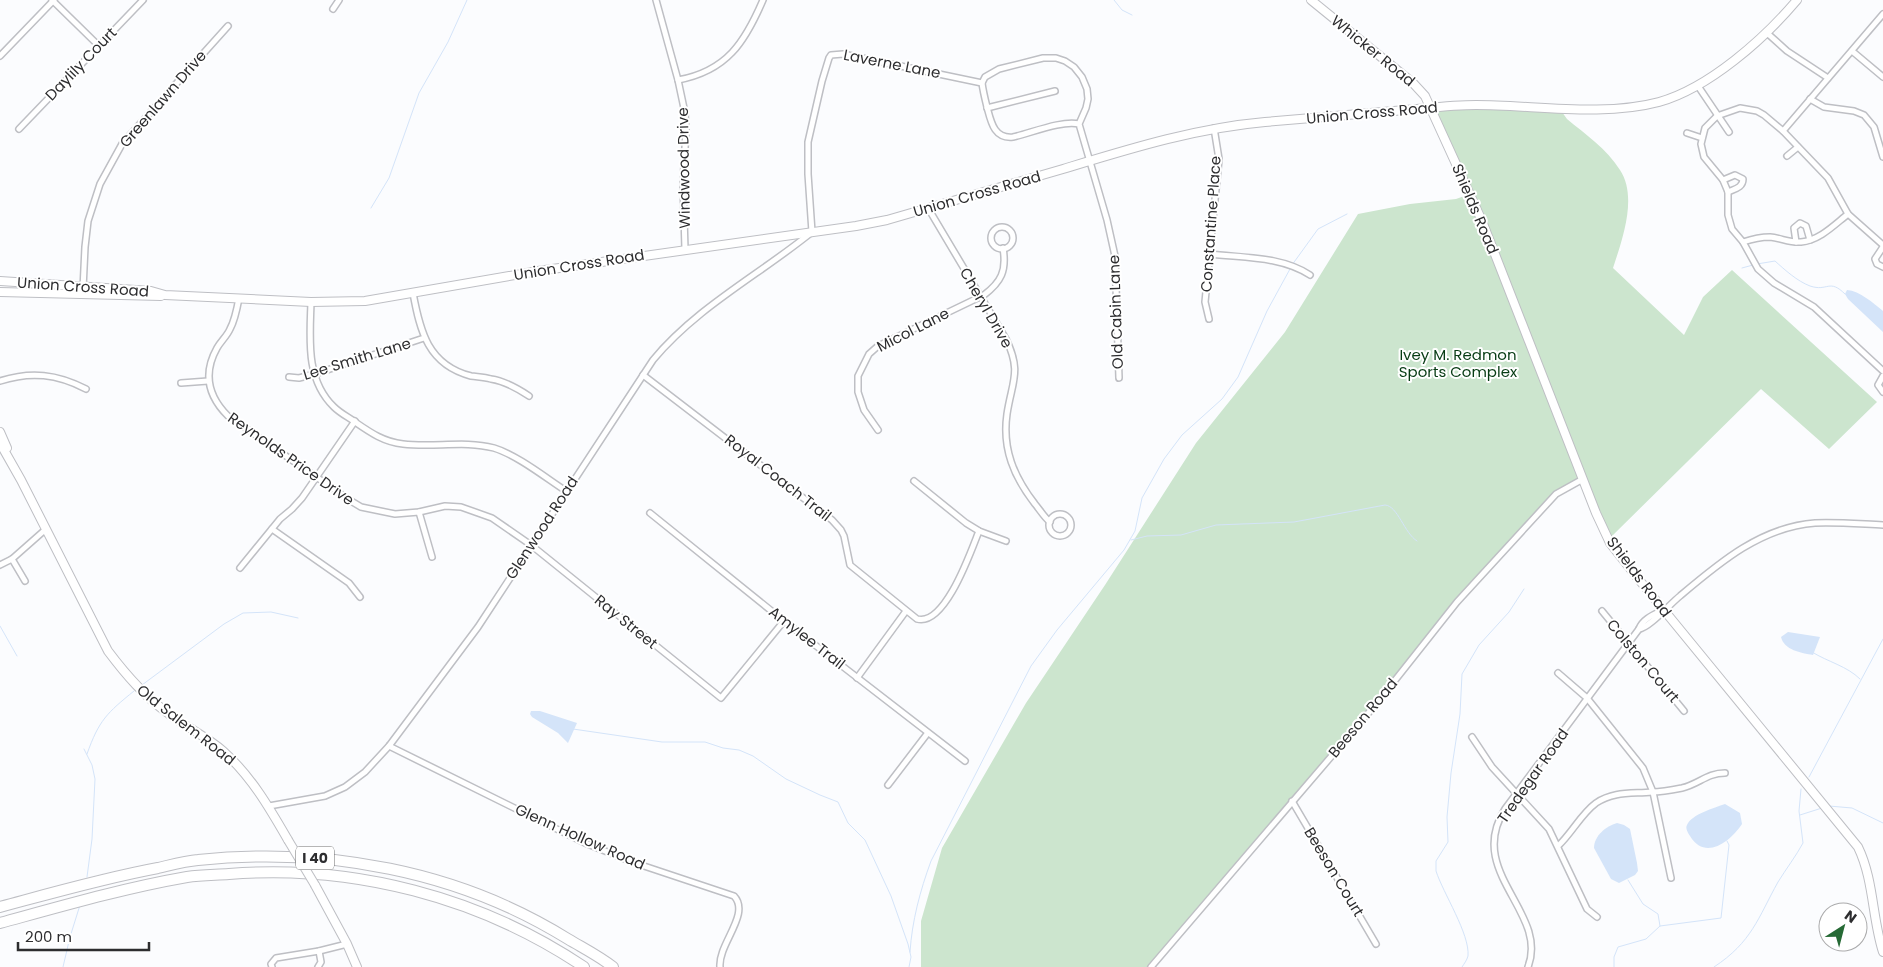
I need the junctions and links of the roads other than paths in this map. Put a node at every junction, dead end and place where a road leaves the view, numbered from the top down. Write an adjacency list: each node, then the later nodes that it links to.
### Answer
1 (53, 0): 12 (street); 14 (street)
2 (144, 0): 12 (street, Daylily Court)
3 (339, 0): 8 (street)
4 (656, 0): 17 (street, Windwood Drive)
5 (763, 0): 17 (street)
6 (1311, 0): 22 (main road, Whicker Road)
7 (1797, 0): 11 (main road, Union Cross Road)
8 (333, 9)
9 (1883, 14): 13 (street)
10 (228, 26): 51 (street, Greenlawn Drive)
11 (1767, 32): 16 (street); 19 (main road, Union Cross Road)
12 (99, 46): 27 (street, Daylily Court)
13 (1852, 51): 15 (street); 16 (street)
14 (0, 56)
15 (1883, 77)
16 (1828, 78): 21 (street)
17 (678, 80): 46 (street, Windwood Drive)
18 (982, 83): 23 (street); 25 (street); 40 (street, Laverne Lane)
19 (1698, 86): 22 (main road, Union Cross Road); 24 (street)
20 (1055, 90): 23 (street)
21 (1810, 100): 28 (street); 34 (street)
22 (1431, 106): 26 (main road, Union Cross Road); 76 (main road, Shields Road)
23 (987, 108): 25 (street)
24 (1717, 116): 28 (street); 29 (street); 31 (street)
25 (1079, 124): 35 (street, Old Cabin Lane)
26 (1214, 128): 35 (main road, Union Cross Road); 47 (street, Constantine Place)
27 (19, 129)
28 (1783, 131): 32 (street)
29 (1729, 132)
30 (1687, 134): 31 (street)
31 (1702, 138): 36 (street)
32 (1798, 147): 33 (street); 39 (street)
33 (1787, 156)
34 (1883, 157)
35 (1090, 160): 38 (main road, Union Cross Road); 64 (street, Old Cabin Lane)
36 (1723, 180): 37 (street); 37 (street)
37 (1728, 192): 42 (street)
38 (928, 208): 40 (main road, Union Cross Road); 54 (street, Cheryl Drive)
39 (1848, 214): 41 (street); 44 (street)
40 (812, 232): 46 (main road, Union Cross Road); 61 (street, Glenwood Road)
41 (1810, 240): 43 (street); 43 (street)
42 (1743, 242): 43 (street); 59 (street)
43 (1796, 242)
44 (1883, 246): 48 (street)
45 (1003, 248): 45 (street); 54 (street, Micol Lane)
46 (685, 249): 53 (main road, Union Cross Road)
47 (1210, 254): 49 (street); 57 (street, Constantine Place)
48 (1883, 266)
49 (1310, 275)
50 (0, 281): 51 (main road, Union Cross Road)
51 (83, 290): 52 (main road, Union Cross Road); 55 (main road, Union Cross Road)
52 (0, 292)
53 (414, 293): 56 (main road, Union Cross Road); 58 (street)
54 (980, 297): 72 (street, Micol Lane); 82 (street, Cheryl Drive)
55 (239, 298): 56 (main road, Union Cross Road); 66 (street)
56 (311, 302): 60 (street)
57 (1209, 319)
58 (424, 338): 60 (street, Lee Smith Lane); 70 (street)
59 (1883, 371)
60 (315, 374): 63 (street, Lee Smith Lane); 71 (street)
61 (643, 375): 79 (street, Glenwood Road); 96 (street, Royal Coach Trail)
62 (1883, 376): 69 (street)
63 (289, 378)
64 (1119, 378)
65 (0, 381): 68 (street)
66 (208, 381): 67 (street); 75 (street, Reynolds Price Drive)
67 (181, 383)
68 (86, 389)
69 (1883, 392)
70 (530, 396)
71 (355, 422): 75 (street); 79 (street)
72 (878, 430)
73 (0, 432): 77 (main road, Old Salem Road)
74 (0, 443): 77 (main road, Old Salem Road)
75 (316, 477): 80 (street, Reynolds Price Drive); 85 (street)
76 (1583, 479): 95 (main road, Shields Road); 112 (street, Beeson Road)
77 (21, 480): 84 (main road, Old Salem Road)
78 (914, 482): 86 (street)
79 (566, 491): 88 (street, Glenwood Road)
80 (419, 512): 88 (street, Reynolds Price Drive); 89 (street)
81 (650, 513): 98 (street, Amylee Trail)
82 (1050, 522): 82 (street)
83 (1883, 525): 95 (street, Tredegar Road)
84 (46, 529): 90 (street); 113 (main road, Old Salem Road)
85 (272, 529): 92 (street); 94 (street)
86 (979, 531): 87 (street); 96 (street, Royal Coach Trail)
87 (1006, 541)
88 (531, 545): 98 (street, Ray Street); 106 (street, Glenwood Road)
89 (432, 557)
90 (12, 559): 91 (street); 93 (street)
91 (0, 565)
92 (240, 568)
93 (25, 581)
94 (360, 597)
95 (1663, 610): 99 (street, Tredegar Road); 122 (main road, Shields Road)
96 (906, 611): 101 (street)
97 (1602, 611): 99 (street, Colston Court)
98 (784, 621): 101 (street, Amylee Trail)
99 (1628, 643): 102 (street, Tredegar Road); 103 (street, Colston Court)
100 (1558, 673): 102 (street)
101 (858, 678): 104 (street, Amylee Trail)
102 (1587, 698): 110 (street); 111 (street, Tredegar Road)
103 (1684, 711)
104 (927, 734): 107 (street, Amylee Trail); 109 (street)
105 (1472, 737): 111 (street)
106 (389, 746): 113 (street, Glenwood Road); 128 (street, Glenn Hollow Road)
107 (965, 761)
108 (1725, 773): 110 (street)
109 (888, 785)
110 (1653, 792): 114 (street); 115 (street)
111 (1517, 794): 114 (street); 130 (street, Tredegar Road)
112 (1292, 801): 120 (street, Beeson Court); 129 (street, Beeson Road)
113 (269, 806): 119 (main road, Old Salem Road, bridge)
114 (1558, 846): 117 (street)
115 (1671, 878)
116 (0, 907): 127 (highway, I 40)
117 (1596, 917)
118 (0, 922): 126 (highway, I 40)
119 (347, 944): 121 (street); 125 (main road, Old Salem Road)
120 (1376, 944)
121 (319, 951): 123 (street); 124 (street)
122 (1883, 952)
123 (272, 967)
124 (318, 967)
125 (357, 967)
126 (584, 967)
127 (613, 967)
128 (720, 967)
129 (1151, 967)
130 (1528, 967)

